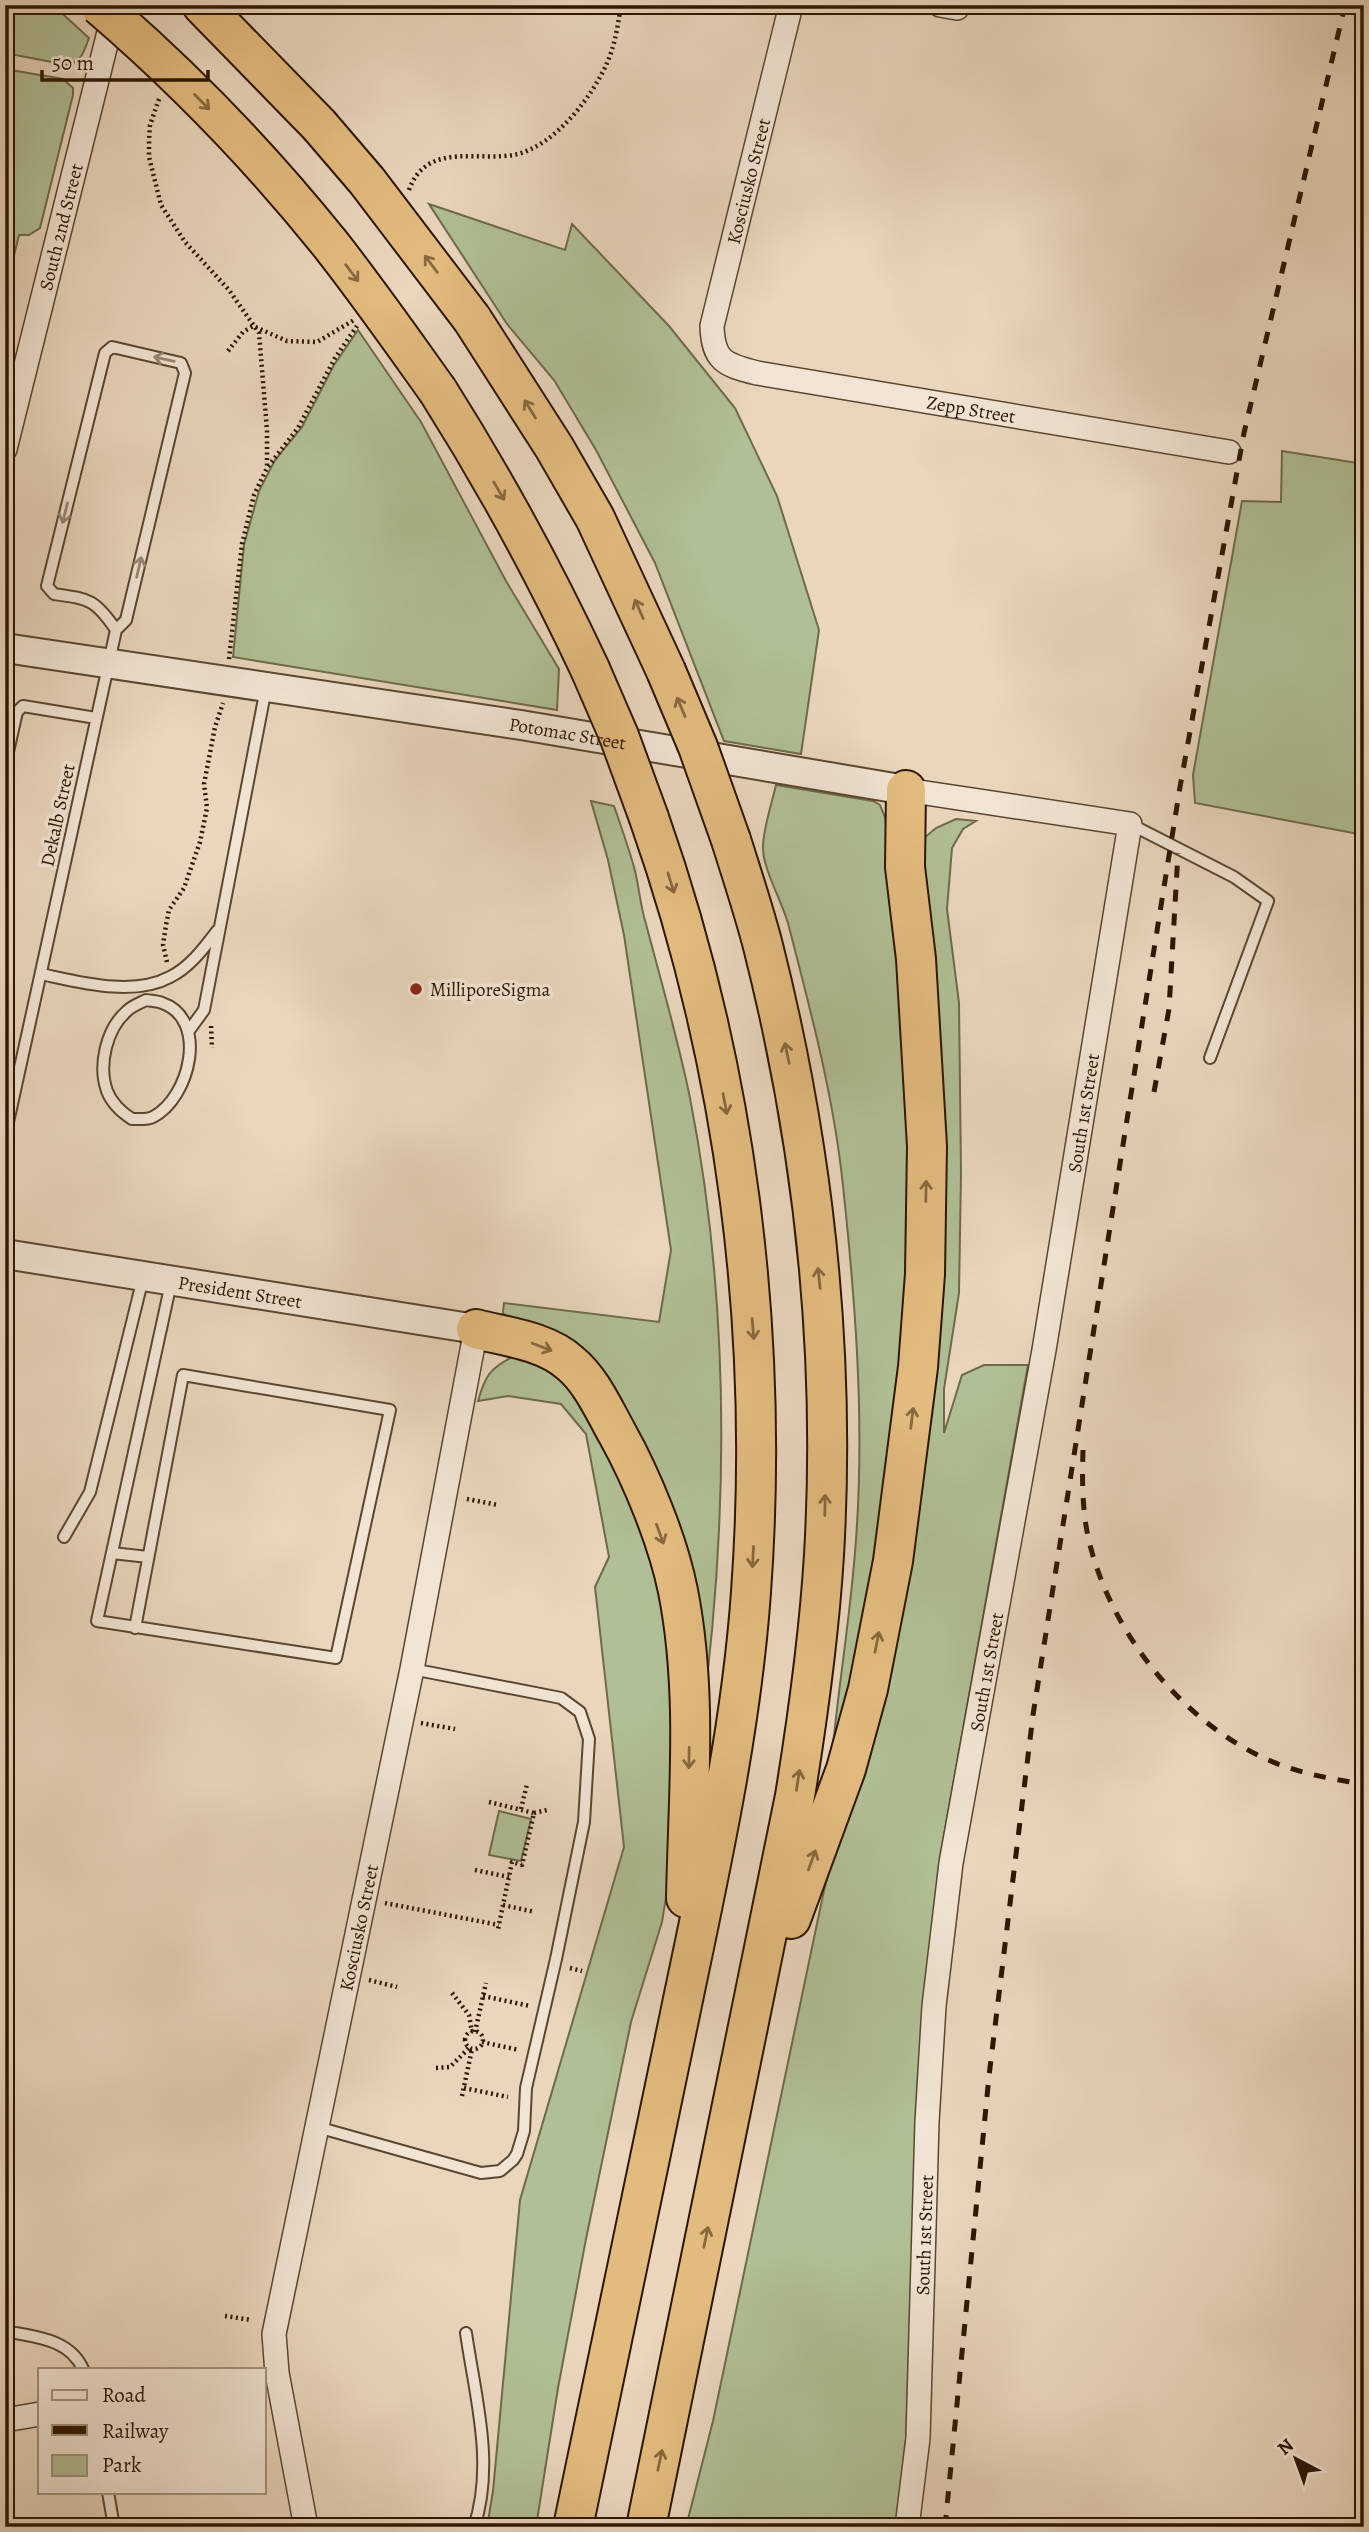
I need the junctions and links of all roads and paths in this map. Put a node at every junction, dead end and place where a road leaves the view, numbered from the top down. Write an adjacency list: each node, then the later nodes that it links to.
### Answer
1 (99, 5): 63 (highway, one-way to 63, bridge)
2 (116, 5): 13 (street, South 2nd Street)
3 (202, 5): 66 (highway, one-way to 3, bridge)
4 (621, 5): 7 (path)
5 (791, 5): 12 (street, Kosciusko Street)
6 (160, 97): 10 (path)
7 (408, 194)
8 (364, 314): 10 (path)
9 (358, 324): 15 (path)
10 (253, 326): 11 (path); 15 (path)
11 (228, 351)
12 (718, 357): 14 (street, Zepp Street)
13 (5, 449)
14 (1229, 452)
15 (267, 468): 19 (path)
16 (116, 630): 16 (lane, Dekalb Street, one-way to 16); 18 (lane, Dekalb Street)
17 (5, 648): 18 (street, Potomac Street)
18 (108, 663): 19 (street, Potomac Street); 21 (lane, Dekalb Street)
19 (226, 681): 20 (street, Potomac Street); 27 (path)
20 (266, 688): 23 (street, Potomac Street); 25 (lane)
21 (96, 718): 22 (lane); 26 (lane, Dekalb Street)
22 (5, 765)
23 (906, 790): 24 (street, Potomac Street); 66 (highway, one-way to 23)
24 (1130, 824): 33 (lane); 89 (street, South 1st Street)
25 (218, 929): 27 (lane); 30 (lane)
26 (41, 974): 28 (lane); 34 (lane, Dekalb Street)
27 (174, 975): 28 (lane)
28 (142, 986): 29 (lane)
29 (146, 1000): 31 (lane); 31 (lane)
30 (204, 1010): 31 (lane); 32 (path)
31 (188, 1031)
32 (212, 1048)
33 (1210, 1058)
34 (5, 1136)
35 (5, 1254): 36 (street, President Street)
36 (143, 1276): 37 (street, President Street); 41 (lane)
37 (171, 1280): 38 (street, President Street); 42 (lane)
38 (477, 1329): 45 (street, Kosciusko Street); 63 (highway, one-way to 63)
39 (467, 1499): 40 (path)
40 (498, 1505)
41 (64, 1537)
42 (112, 1553): 43 (lane); 44 (lane)
43 (148, 1557): 44 (lane); 44 (lane)
44 (135, 1628)
45 (412, 1669): 64 (lane); 74 (street, Kosciusko Street)
46 (420, 1723): 47 (path)
47 (455, 1729)
48 (527, 1784): 50 (path)
49 (489, 1802): 50 (path)
50 (521, 1809): 52 (path)
51 (547, 1810): 52 (path)
52 (534, 1813): 54 (path)
53 (475, 1870): 54 (path)
54 (509, 1877): 56 (path)
55 (384, 1903): 56 (path)
56 (503, 1905): 57 (path)
57 (535, 1912)
58 (368, 1980): 60 (path)
59 (486, 1983): 62 (path)
60 (397, 1987)
61 (452, 1993): 65 (path)
62 (483, 1996): 64 (path); 65 (path)
63 (683, 1997): 87 (highway)
64 (545, 2009): 69 (lane)
65 (473, 2032): 67 (path); 68 (path)
66 (747, 2039): 88 (highway, one-way to 66)
67 (482, 2042): 68 (path); 69 (path)
68 (471, 2048): 70 (path); 71 (path)
69 (534, 2053): 74 (lane)
70 (436, 2068)
71 (464, 2088): 72 (path); 73 (path)
72 (462, 2096)
73 (508, 2097)
74 (317, 2127): 80 (street, Kosciusko Street)
75 (225, 2316): 76 (path)
76 (252, 2320)
77 (5, 2331): 79 (lane)
78 (466, 2333): 86 (lane)
79 (82, 2368)
80 (271, 2374): 85 (street, Kosciusko Street)
81 (38, 2414): 82 (street)
82 (5, 2420)
83 (108, 2494): 84 (lane)
84 (114, 2527)
85 (306, 2527)
86 (474, 2527)
87 (573, 2527)
88 (646, 2527)
89 (907, 2527)

